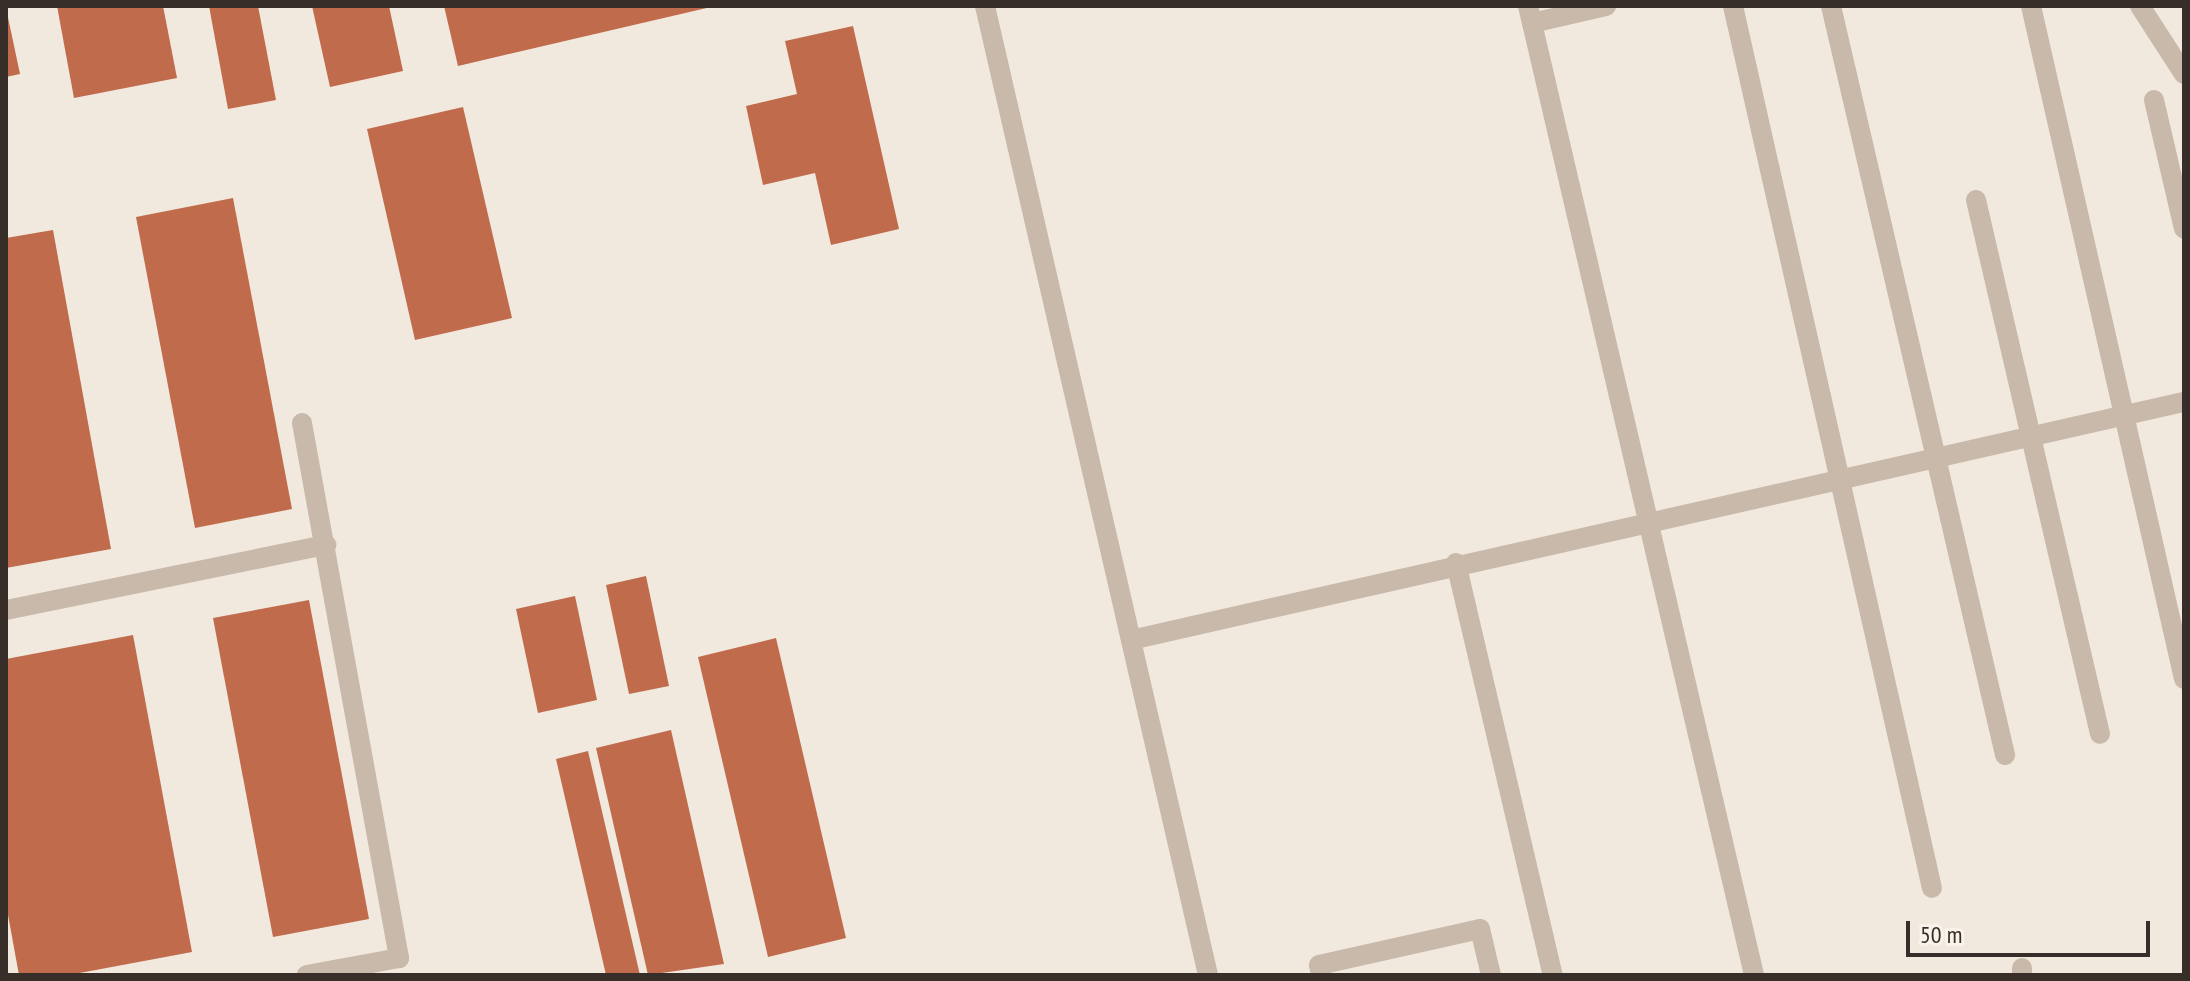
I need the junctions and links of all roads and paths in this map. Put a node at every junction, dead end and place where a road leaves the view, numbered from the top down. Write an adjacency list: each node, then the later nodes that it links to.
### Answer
1 (985, 6): 22 (street)
2 (1606, 6): 7 (street)
3 (1733, 6): 17 (street)
4 (1831, 6): 16 (street)
5 (2031, 6): 13 (street)
6 (2140, 6): 8 (street)
7 (1530, 14): 18 (street)
8 (2184, 74)
9 (2154, 100): 11 (street)
10 (1976, 200): 15 (street)
11 (2184, 229)
12 (2184, 402): 13 (street)
13 (2124, 415): 15 (street); 23 (street)
14 (302, 423): 19 (street)
15 (2030, 435): 16 (street); 24 (street)
16 (1935, 455): 17 (street); 25 (street)
17 (1842, 476): 18 (street); 26 (street)
18 (1648, 518): 20 (street); 32 (street)
19 (326, 545): 21 (street); 27 (street)
20 (1456, 563): 22 (street); 31 (street)
21 (6, 610)
22 (1131, 640): 28 (street)
23 (2184, 679)
24 (2100, 734)
25 (2005, 755)
26 (1932, 888)
27 (307, 975)
28 (1208, 975)
29 (1321, 975): 30 (street)
30 (1491, 975)
31 (1553, 975)
32 (1754, 975)

